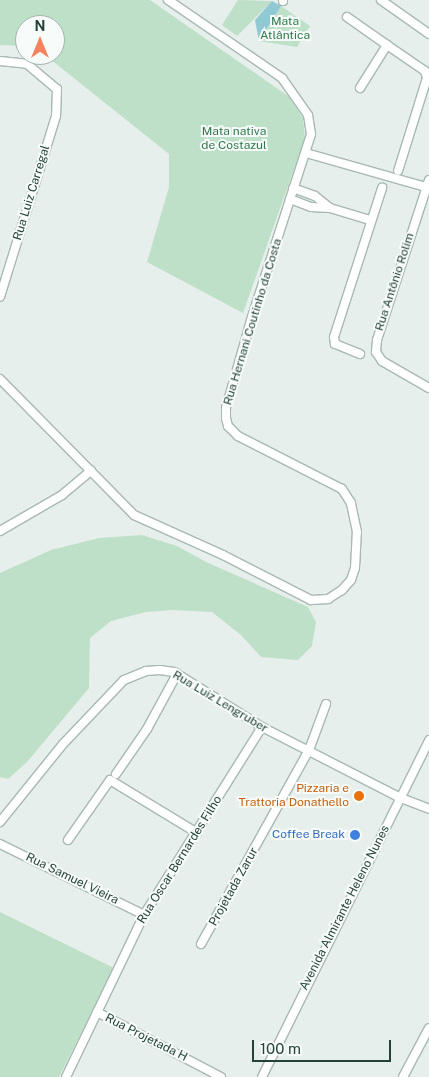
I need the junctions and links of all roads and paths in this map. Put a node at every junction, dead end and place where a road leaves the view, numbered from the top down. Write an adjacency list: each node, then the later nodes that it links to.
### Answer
1 (168, 0): 8 (street, Rua Hernani Coutinho da Costa)
2 (381, 0): 4 (street)
3 (347, 17): 5 (street)
4 (429, 34)
5 (387, 46): 7 (street); 9 (street)
6 (0, 61): 16 (street, Rua Luiz Carregal)
7 (360, 88)
8 (306, 153): 10 (street); 11 (street, Rua Hernani Coutinho da Costa)
9 (398, 170)
10 (428, 184): 19 (street, Rua Antônio Rolim)
11 (293, 188): 13 (street, Rua Hernani Coutinho da Costa); 14 (street)
12 (382, 188): 15 (street)
13 (290, 199): 14 (street); 20 (street, Rua Hernani Coutinho da Costa)
14 (330, 208): 15 (street)
15 (370, 220): 17 (street)
16 (0, 297)
17 (360, 354)
18 (0, 379): 20 (street, Rua Hernani Coutinho da Costa)
19 (429, 388)
20 (91, 471): 21 (street)
21 (0, 531)
22 (177, 674): 24 (street, Rua Luiz Lengruber); 27 (street); 30 (street, Rua Luiz Lengruber)
23 (326, 704): 26 (street, Projetada Zarur)
24 (262, 727): 26 (street, Rua Luiz Lengruber); 31 (street, Rua Oscar Bernardes Filho)
25 (429, 740): 28 (street, Avenida Almirante Heleno Nunes)
26 (309, 750): 28 (street, Rua Luiz Lengruber); 35 (street, Projetada Zarur)
27 (116, 774)
28 (400, 798): 29 (street, Rua Luiz Lengruber); 40 (street, Avenida Almirante Heleno Nunes)
29 (429, 809)
30 (0, 822)
31 (197, 833): 32 (street); 34 (street, Rua Oscar Bernardes Filho)
32 (68, 840)
33 (0, 844): 34 (street, Rua Samuel Vieira)
34 (144, 915): 36 (street, Rua Oscar Bernardes Filho)
35 (201, 944)
36 (97, 1012): 38 (street, Rua Oscar Bernardes Filho); 39 (street, Rua Projetada H)
37 (429, 1028): 41 (street)
38 (66, 1077)
39 (222, 1077)
40 (262, 1077)
41 (403, 1077)

